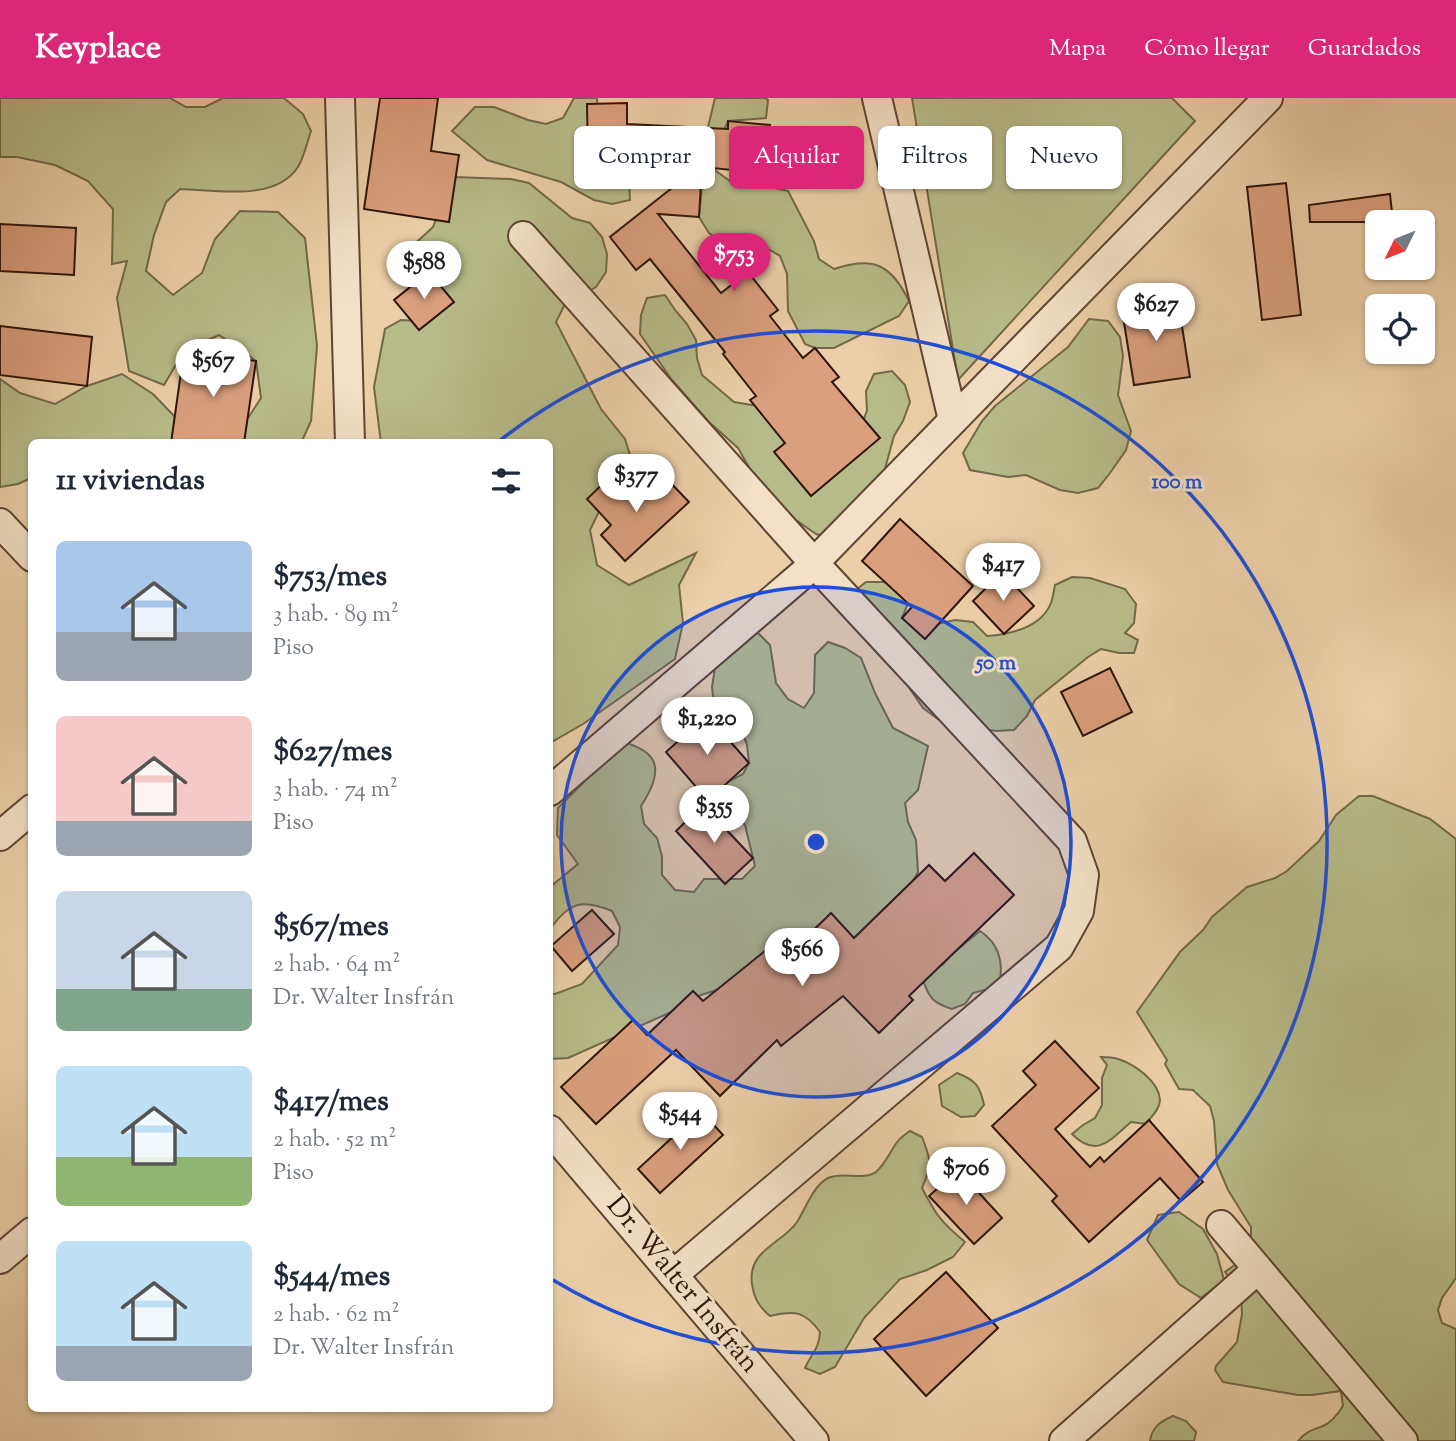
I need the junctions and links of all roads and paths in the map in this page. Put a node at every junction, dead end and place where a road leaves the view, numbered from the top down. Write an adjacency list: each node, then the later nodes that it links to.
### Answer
1 (340, 98): 6 (street)
2 (877, 98): 5 (street)
3 (1268, 98): 5 (street)
4 (523, 236): 9 (street)
5 (953, 420): 9 (street)
6 (351, 439)
7 (0, 523): 8 (street)
8 (28, 553)
9 (814, 563): 10 (street); 18 (street)
10 (553, 788)
11 (28, 812): 12 (street)
12 (0, 836)
13 (553, 1134): 18 (street, Dr. Walter Insfrán)
14 (1221, 1225): 17 (street)
15 (28, 1235): 16 (street)
16 (0, 1259)
17 (1258, 1269): 20 (street); 21 (street)
18 (673, 1275): 19 (street, Dr. Walter Insfrán)
19 (814, 1441)
20 (1064, 1441)
21 (1403, 1441)

